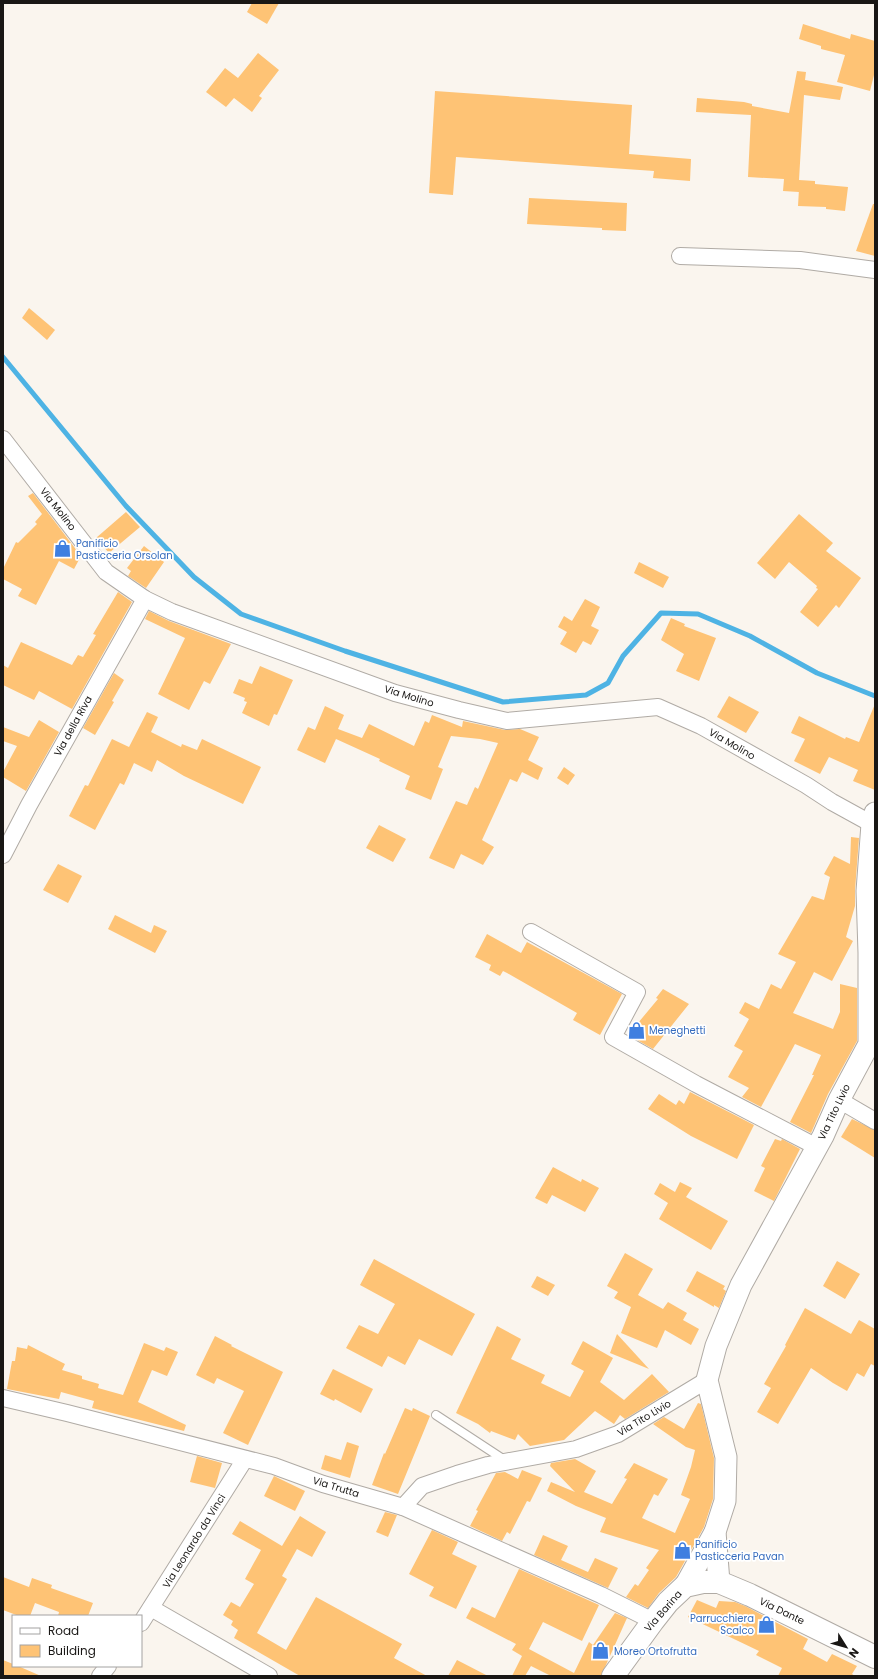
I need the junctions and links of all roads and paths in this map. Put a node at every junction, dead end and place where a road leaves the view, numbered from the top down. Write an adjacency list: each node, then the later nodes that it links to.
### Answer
1 (680, 256): 2 (street)
2 (875, 270)
3 (3, 439): 4 (street, Via Molino)
4 (145, 600): 5 (street, Via Molino); 6 (street, Via della Riva)
5 (874, 818): 8 (street, Via Tito Livio)
6 (3, 854)
7 (531, 932): 10 (street)
8 (839, 1100): 9 (street); 10 (street, Via Tito Livio)
9 (875, 1121)
10 (817, 1147): 11 (street, Via Tito Livio)
11 (707, 1380): 15 (street, Via Tito Livio); 17 (street, Via Tito Livio)
12 (3, 1398): 14 (street, Via Trutta)
13 (436, 1415): 15 (lane)
14 (245, 1459): 16 (street, Via Trutta); 20 (street, Via Leonardo da Vinci)
15 (506, 1461): 16 (street, Via Tito Livio)
16 (403, 1507): 21 (street, Via Trutta)
17 (715, 1532): 18 (street, Via Tito Livio); 19 (street, Via Tito Livio)
18 (719, 1582): 19 (main road, Via Dante); 23 (main road, Via Dante)
19 (685, 1586): 21 (main road, Via Barina)
20 (152, 1608): 22 (street, Via Leonardo da Vinci); 26 (street)
21 (652, 1621): 27 (main road, Via Barina)
22 (142, 1622)
23 (875, 1657)
24 (107, 1667): 25 (street)
25 (100, 1676)
26 (269, 1676)
27 (613, 1676)

